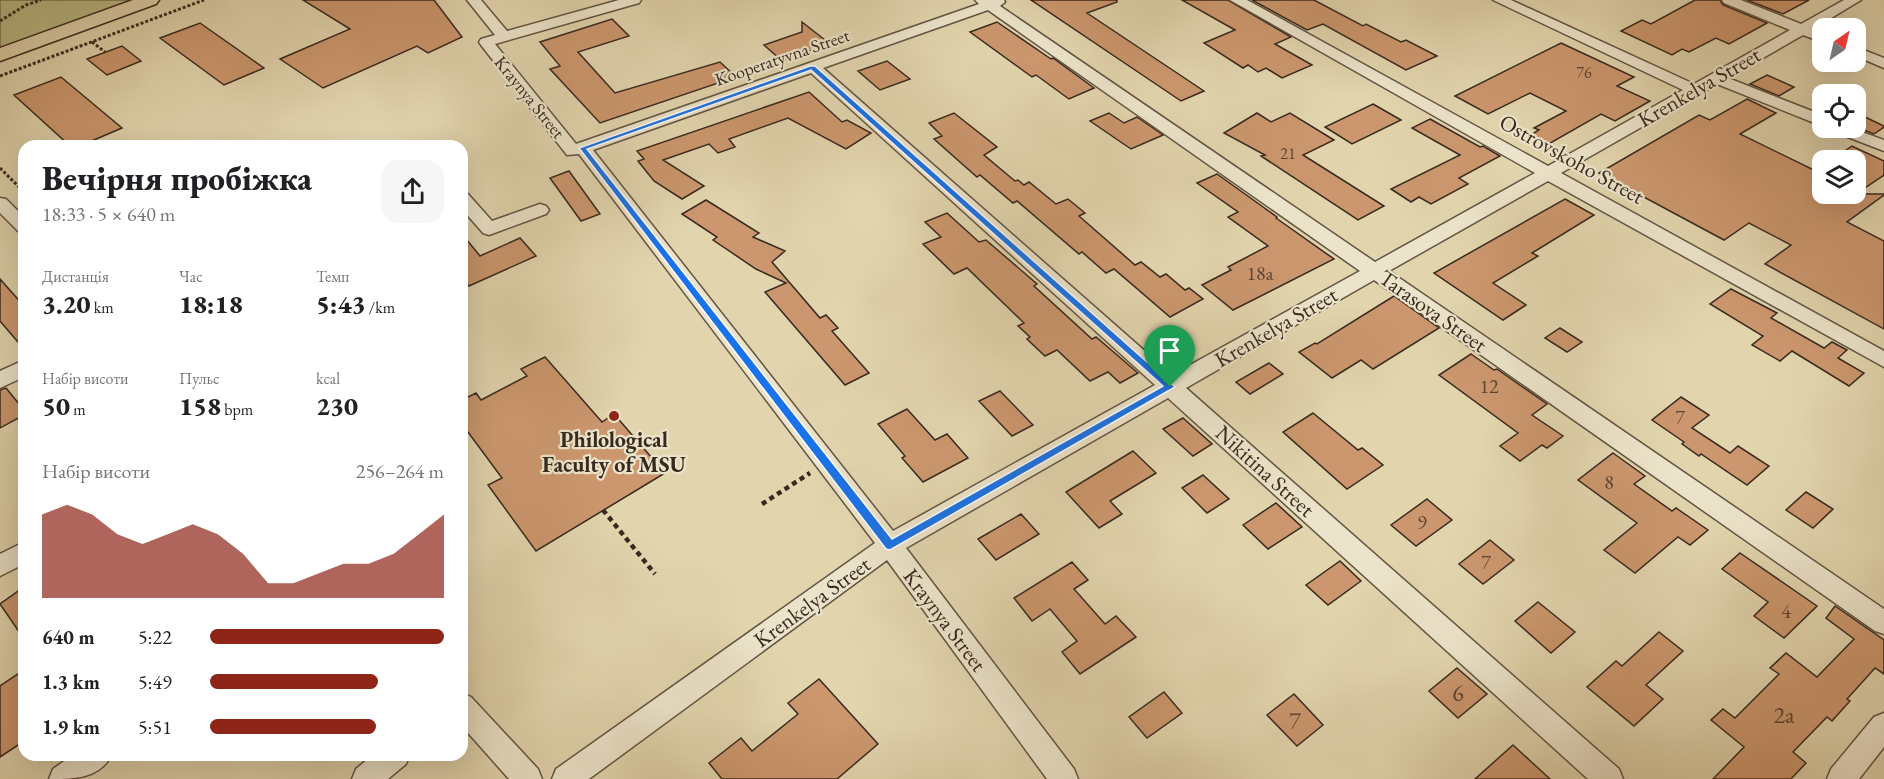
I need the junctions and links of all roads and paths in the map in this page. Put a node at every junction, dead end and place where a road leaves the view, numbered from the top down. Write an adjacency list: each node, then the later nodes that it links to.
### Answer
1 (30, 0): 12 (path)
2 (40, 0): 12 (path)
3 (150, 0): 19 (main road)
4 (204, 0): 17 (path)
5 (474, 0): 16 (street, Kraynya Street)
6 (634, 0): 16 (street)
7 (1237, 0): 31 (street, Ostrovskoho Street)
8 (1500, 0): 25 (street)
9 (1730, 0): 14 (street)
10 (1854, 0): 14 (street, Krenkelya Street)
11 (991, 2): 22 (street, Kooperatyvna Street); 37 (street, Tarasova Street)
12 (26, 5): 13 (path)
13 (0, 21)
14 (1802, 29): 15 (street); 24 (street, Krenkelya Street)
15 (1812, 34)
16 (504, 37): 29 (street, Kraynya Street)
17 (92, 42): 18 (path); 23 (path)
18 (105, 52)
19 (0, 55)
20 (1866, 55): 21 (street)
21 (1884, 63)
22 (813, 67): 29 (street, Kooperatyvna Street); 41 (street, Nikitina Street)
23 (0, 76)
24 (1716, 78): 25 (street, Krenkelya Street); 26 (street)
25 (1695, 90): 31 (street, Krenkelya Street)
26 (1812, 117)
27 (1864, 138): 28 (street)
28 (1884, 146)
29 (578, 150): 42 (street, Kraynya Street)
30 (0, 168): 32 (path)
31 (1548, 173): 37 (street, Krenkelya Street); 38 (street, Ostrovskoho Street)
32 (18, 186)
33 (0, 203): 36 (street)
34 (468, 205): 35 (street)
35 (540, 210)
36 (13, 223)
37 (1374, 271): 41 (street, Krenkelya Street); 49 (street, Tarasova Street)
38 (1884, 360)
39 (18, 371): 40 (street)
40 (0, 380)
41 (1170, 387): 45 (street, Krenkelya Street); 59 (street, Nikitina Street)
42 (826, 462): 43 (path); 45 (street, Kraynya Street)
43 (762, 504)
44 (603, 510): 48 (path)
45 (890, 545): 57 (street, Krenkelya Street); 58 (street, Kraynya Street)
46 (18, 556): 47 (street)
47 (0, 566)
48 (655, 574)
49 (1884, 623)
50 (468, 713): 56 (street)
51 (1884, 726): 60 (street)
52 (88, 761): 54 (street)
53 (388, 761): 55 (street)
54 (63, 779)
55 (366, 779)
56 (528, 779)
57 (566, 779)
58 (1064, 779)
59 (1610, 779)
60 (1841, 779)

